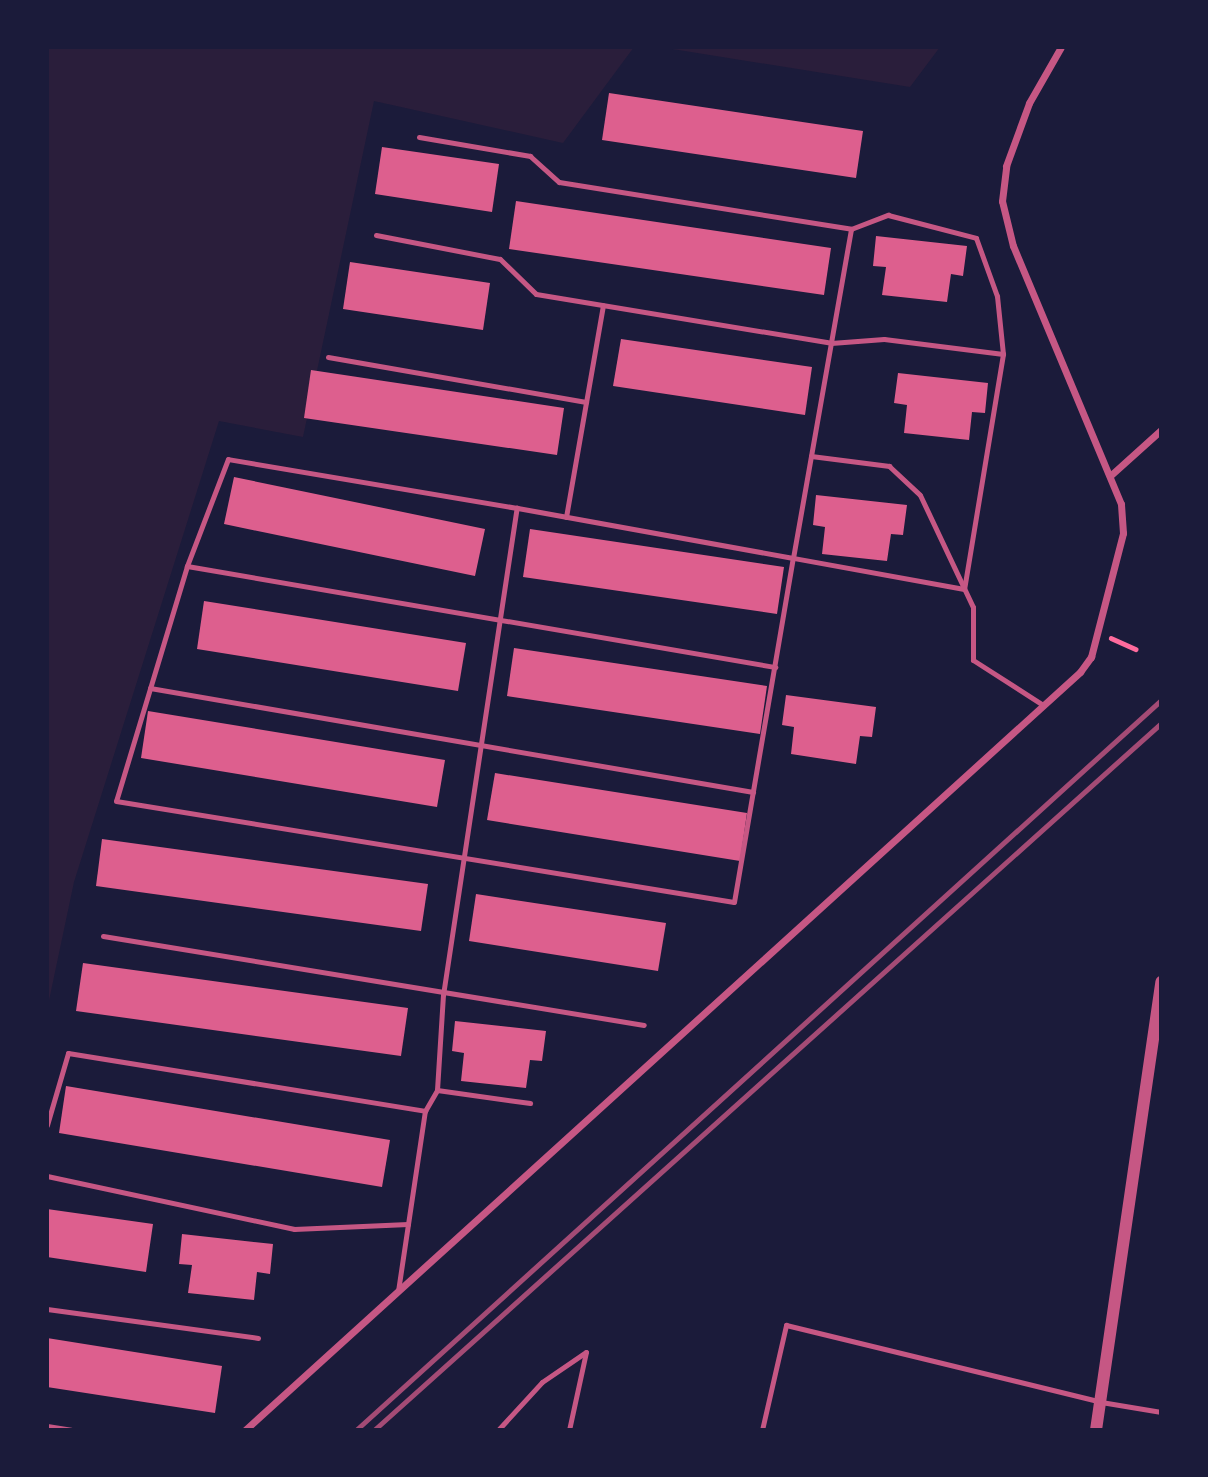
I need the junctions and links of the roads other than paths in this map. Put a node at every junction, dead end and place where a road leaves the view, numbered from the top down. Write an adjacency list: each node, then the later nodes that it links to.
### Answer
1 (1060, 47): 12 (street)
2 (419, 137): 3 (lane)
3 (850, 229): 6 (lane); 7 (lane)
4 (376, 235): 5 (lane)
5 (603, 305): 6 (lane); 9 (lane)
6 (831, 343): 7 (lane); 11 (lane)
7 (1003, 354): 17 (lane)
8 (328, 357): 9 (lane)
9 (586, 402): 14 (lane)
10 (1161, 430): 12 (street)
11 (811, 456): 15 (lane); 17 (lane)
12 (1111, 475): 21 (street)
13 (517, 509): 14 (lane); 16 (lane); 18 (lane)
14 (566, 517): 15 (lane)
15 (793, 558): 17 (lane); 19 (lane)
16 (187, 566): 18 (lane); 20 (lane)
17 (964, 589): 21 (lane)
18 (500, 620): 19 (lane); 22 (lane)
19 (775, 667): 23 (lane)
20 (150, 688): 22 (lane); 24 (lane)
21 (1044, 705): 35 (street)
22 (481, 745): 23 (lane); 24 (lane)
23 (753, 792): 24 (lane)
24 (464, 857): 27 (lane)
25 (103, 936): 27 (lane)
26 (1161, 982): 38 (street)
27 (443, 995): 28 (lane); 29 (lane)
28 (644, 1025)
29 (437, 1090): 30 (lane); 31 (lane)
30 (530, 1103)
31 (425, 1111): 32 (lane); 34 (lane)
32 (47, 1125)
33 (47, 1176): 34 (lane)
34 (408, 1224): 35 (lane)
35 (398, 1292): 42 (street)
36 (47, 1309): 37 (lane)
37 (258, 1338)
38 (1101, 1402): 39 (lane); 45 (lane); 46 (street)
39 (1161, 1412)
40 (47, 1426): 41 (lane)
41 (71, 1430)
42 (246, 1430)
43 (498, 1430): 44 (lane)
44 (569, 1430)
45 (762, 1430)
46 (1096, 1430)

